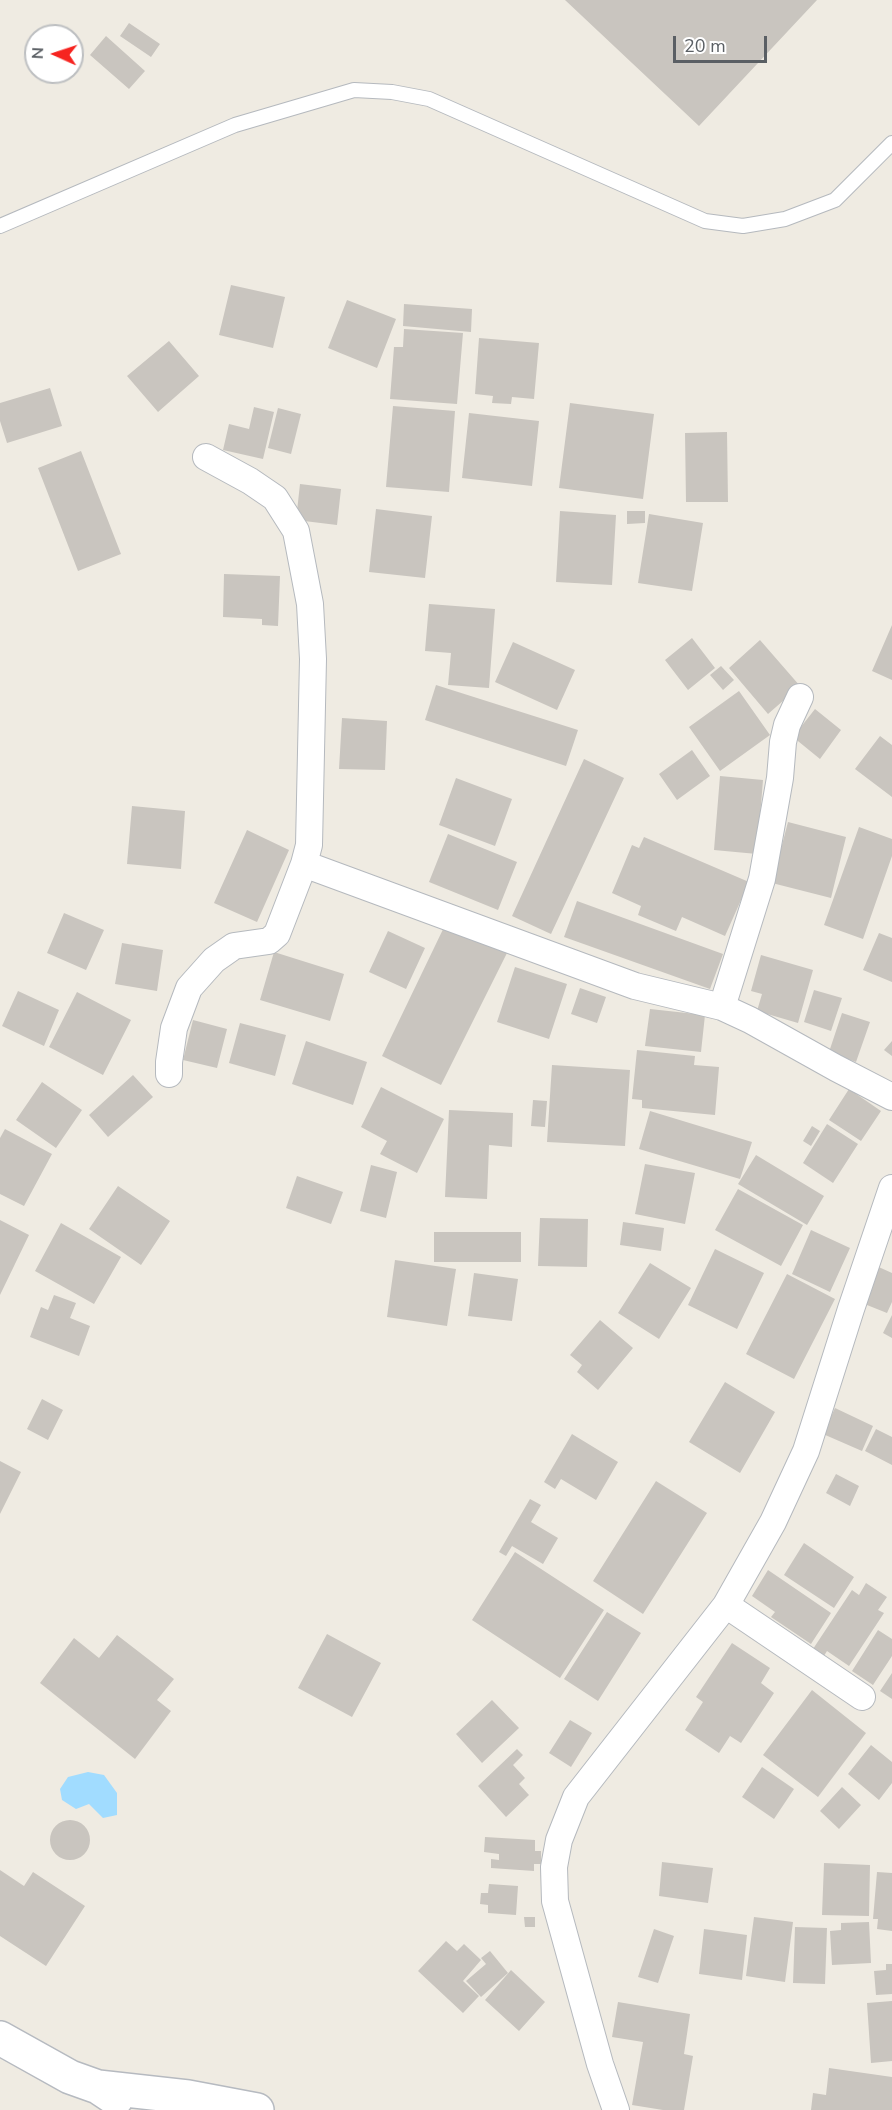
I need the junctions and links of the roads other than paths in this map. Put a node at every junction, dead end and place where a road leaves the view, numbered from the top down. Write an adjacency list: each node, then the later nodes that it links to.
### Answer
1 (892, 143): 2 (lane)
2 (0, 225)
3 (207, 457): 5 (street)
4 (800, 697): 6 (street)
5 (304, 864): 6 (street); 7 (street)
6 (722, 1007): 8 (street)
7 (169, 1074)
8 (892, 1097)
9 (892, 1188): 10 (street)
10 (726, 1605): 11 (street); 16 (street)
11 (862, 1697)
12 (0, 2038): 13 (main road)
13 (98, 2087): 14 (main road); 15 (main road)
14 (133, 2110)
15 (257, 2110)
16 (616, 2110)

